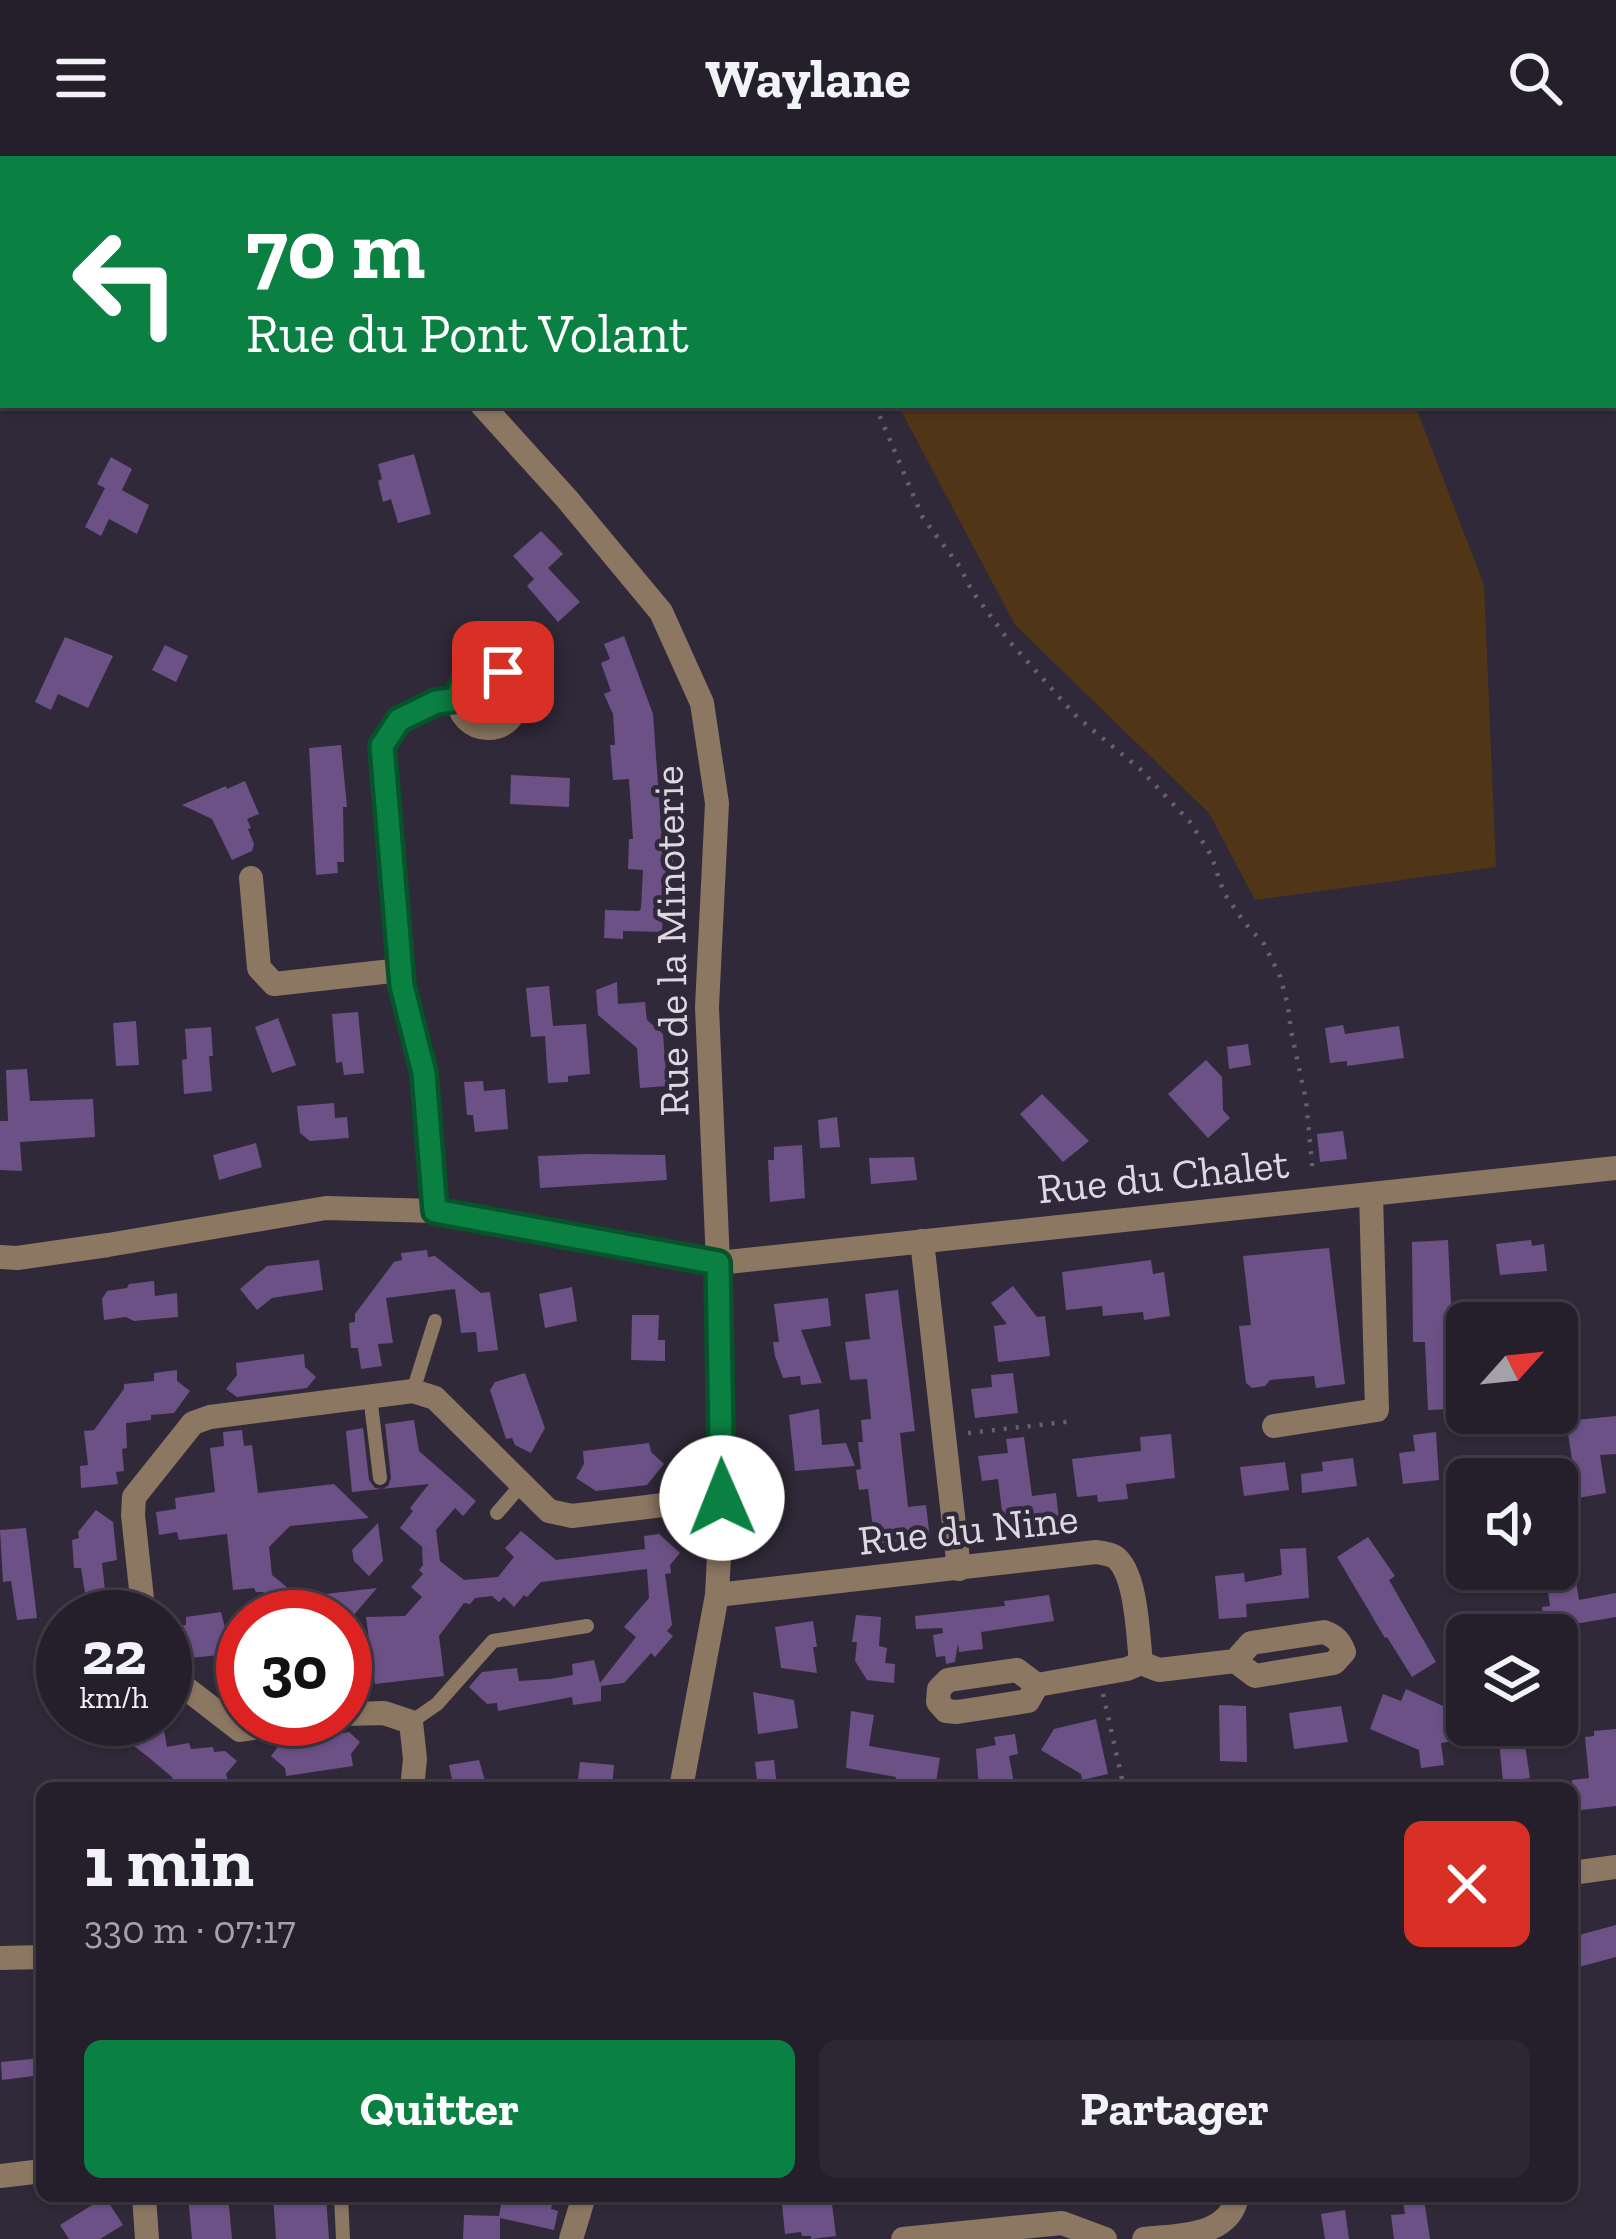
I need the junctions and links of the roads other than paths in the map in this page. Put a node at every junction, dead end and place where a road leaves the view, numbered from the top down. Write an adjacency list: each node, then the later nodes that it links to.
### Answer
1 (485, 408): 10 (street, Rue de la Minoterie)
2 (458, 699): 4 (street)
3 (251, 878): 4 (street)
4 (401, 970): 7 (street)
5 (1616, 1168): 6 (street, Rue du Chalet)
6 (1371, 1193): 8 (street, Rue du Chalet); 14 (street)
7 (435, 1211): 9 (street, Rue du Chalet); 10 (street, Rue du Chalet)
8 (922, 1241): 10 (street, Rue du Chalet); 19 (street)
9 (0, 1257)
10 (718, 1263): 17 (street, Rue de la Minoterie)
11 (435, 1322): 12 (lane)
12 (413, 1391): 13 (street); 16 (street)
13 (370, 1396): 15 (lane); 20 (street)
14 (1274, 1426)
15 (380, 1478)
16 (522, 1484): 17 (street); 18 (lane)
17 (722, 1498): 21 (street, Rue de la Minoterie)
18 (497, 1513)
19 (959, 1569): 21 (street, Rue du Nine); 24 (street, Rue du Nine)
20 (140, 1590)
21 (716, 1595): 31 (street, Rue de la Minoterie)
22 (587, 1626): 29 (lane)
23 (1235, 1661): 24 (street)
24 (1141, 1664): 25 (street)
25 (1037, 1685)
26 (192, 1693): 27 (street)
27 (216, 1711)
28 (372, 1713): 29 (street)
29 (411, 1722): 30 (street)
30 (413, 1782)
31 (682, 1782)
32 (1616, 1867): 33 (street)
33 (1578, 1872)
34 (36, 1957): 35 (street)
35 (0, 1958)
36 (36, 2172): 37 (street)
37 (0, 2176)
38 (145, 2202): 42 (street)
39 (341, 2202): 43 (lane)
40 (582, 2202): 44 (street)
41 (1236, 2202): 47 (street)
42 (148, 2239)
43 (343, 2239)
44 (571, 2239)
45 (903, 2239): 46 (street)
46 (1105, 2239)
47 (1144, 2239)

